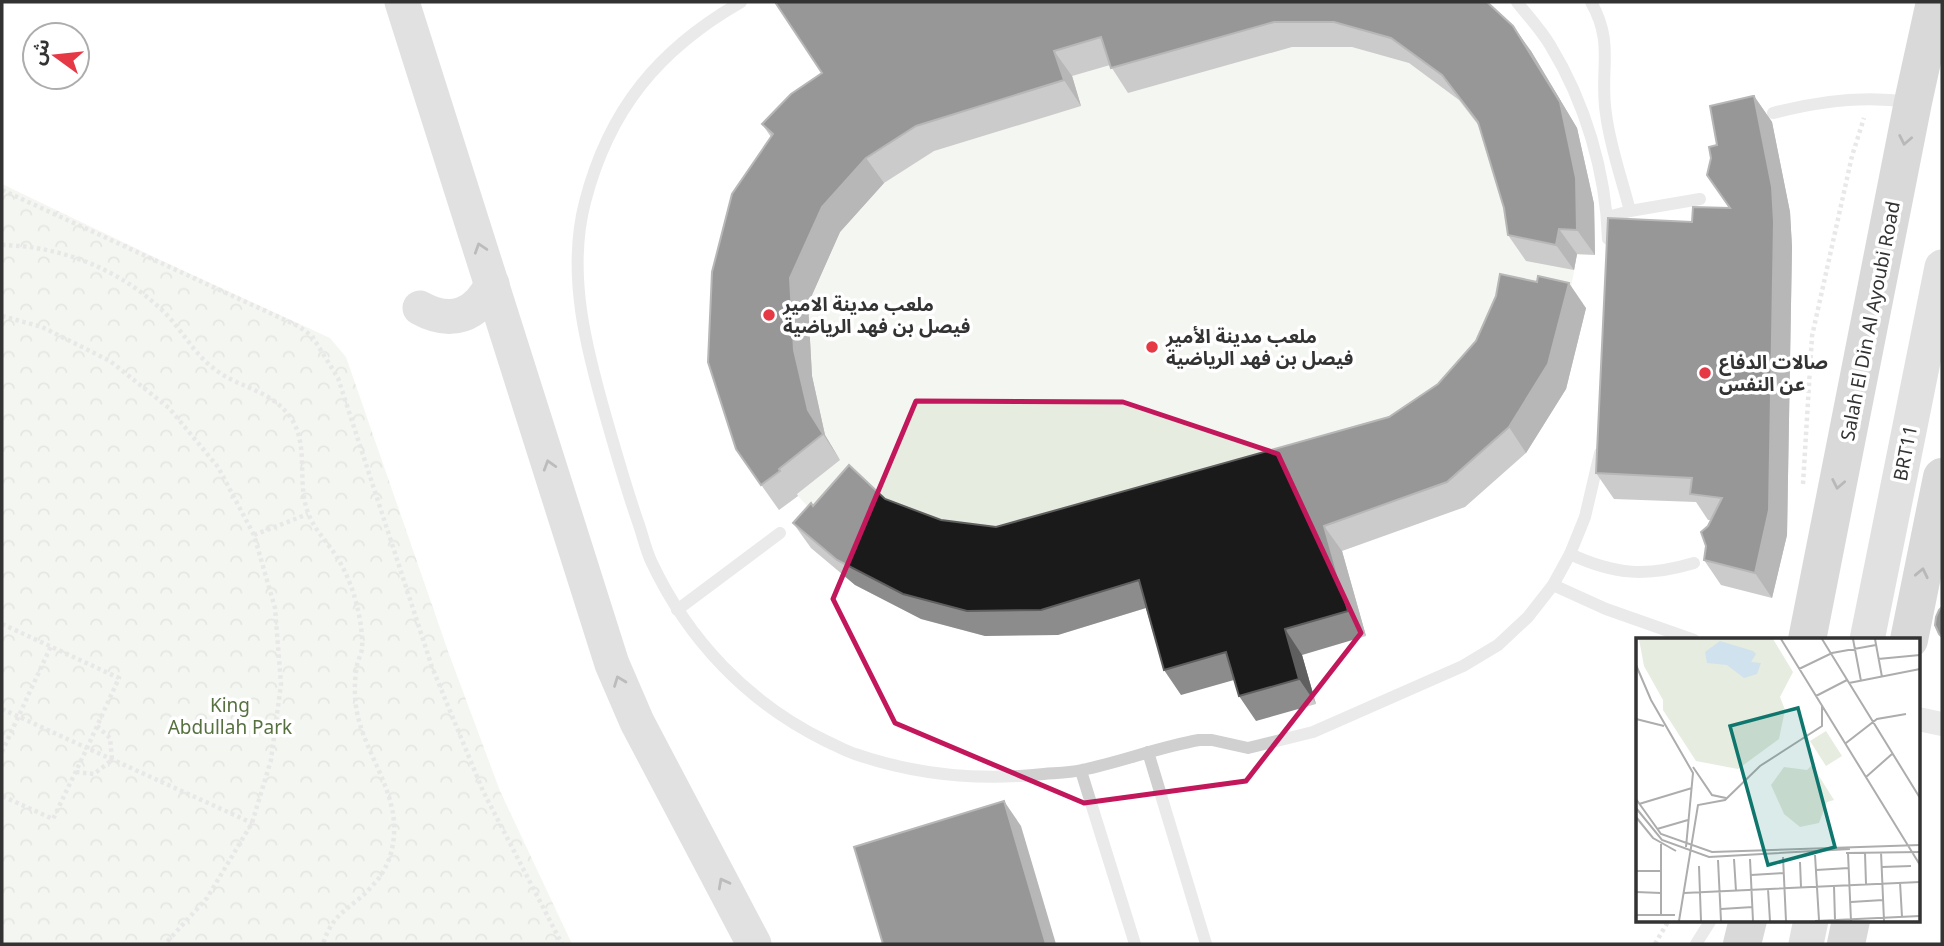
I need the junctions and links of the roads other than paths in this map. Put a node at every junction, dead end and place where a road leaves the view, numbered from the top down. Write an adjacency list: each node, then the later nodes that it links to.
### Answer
1 (402, 2): 13 (main road, one-way to 1)
2 (741, 2): 21 (lane)
3 (1517, 2): 10 (lane)
4 (1591, 2): 9 (lane)
5 (1935, 2): 6 (main road, Salah El Din Al Ayoubi Road)
6 (1913, 102): 7 (lane); 23 (main road, Salah El Din Al Ayoubi Road, one-way to 23)
7 (1773, 113)
8 (1700, 199): 9 (lane)
9 (1630, 211): 10 (lane)
10 (1608, 217): 11 (lane)
11 (1609, 255)
12 (1942, 267): 24 (main road, BRT11)
13 (492, 284): 14 (main road); 34 (main road, one-way to 13)
14 (420, 308)
15 (1601, 446): 18 (lane)
16 (1942, 477): 25 (main road, one-way to 16)
17 (780, 533): 21 (lane)
18 (1570, 554): 19 (lane); 20 (lane)
19 (1694, 563)
20 (1553, 585): 22 (lane); 28 (lane)
21 (677, 610): 29 (lane)
22 (1688, 638)
23 (1807, 638)
24 (1867, 638)
25 (1909, 638)
26 (1920, 719): 27 (street)
27 (1942, 724)
28 (1148, 752): 29 (lane); 36 (lane)
29 (1081, 771): 35 (lane)
30 (1710, 922): 37 (lane)
31 (1748, 922): 38 (main road)
32 (1811, 922): 39 (main road)
33 (1851, 922): 40 (main road)
34 (754, 944)
35 (1135, 944)
36 (1206, 944)
37 (1696, 944)
38 (1742, 944)
39 (1806, 944)
40 (1846, 944)

